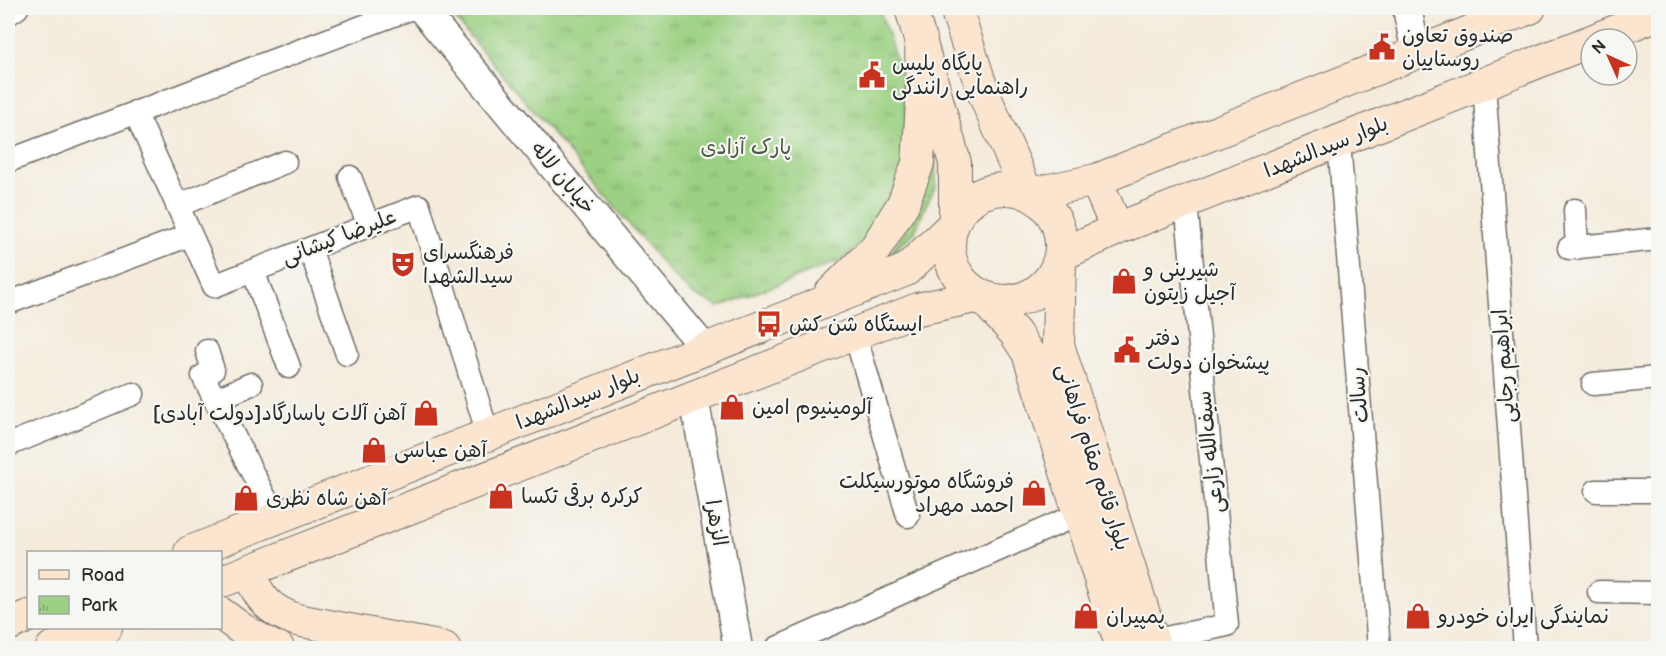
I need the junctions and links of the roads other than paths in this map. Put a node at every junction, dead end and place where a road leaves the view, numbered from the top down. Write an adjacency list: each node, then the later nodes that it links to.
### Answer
1 (17, 8): 8 (street)
2 (412, 8): 15 (street)
3 (421, 8): 39 (street, خیابان لاله)
4 (911, 8): 11 (main road)
5 (956, 8): 21 (main road)
6 (1407, 8): 13 (street)
7 (1530, 8): 13 (main road)
8 (8, 14)
9 (1659, 14): 10 (main road)
10 (1626, 27)
11 (921, 39): 25 (main road); 36 (main road)
12 (1579, 46): 14 (main road, بلوار سیدالشهدا)
13 (1416, 53): 20 (main road)
14 (1484, 84): 16 (main road, بلوار سیدالشهدا); 73 (street, ابراهیم رجایی)
15 (135, 112): 17 (street); 23 (street, علیرضا کیشانی)
16 (1339, 142): 22 (main road, بلوار سیدالشهدا); 72 (street, رسالت)
17 (8, 160)
18 (285, 162): 23 (street)
19 (350, 177): 26 (street)
20 (1096, 180): 21 (main road); 27 (main road)
21 (1029, 194): 25 (main road); 31 (main road)
22 (1186, 203): 27 (main road, بلوار سیدالشهدا); 66 (street, سیف‌الله زارعی)
23 (177, 206): 28 (street, علیرضا کیشانی)
24 (1575, 210): 29 (street)
25 (954, 222): 32 (main road, بلوار سیدالشهدا); 34 (main road)
26 (369, 226): 30 (street, علیرضا کیشانی); 49 (street, علیرضا کیشانی)
27 (1117, 229): 31 (main road, بلوار سیدالشهدا)
28 (190, 235): 33 (street, علیرضا کیشانی); 35 (street)
29 (1659, 239)
30 (309, 249): 33 (street, علیرضا کیشانی); 41 (street)
31 (1061, 258): 34 (main road); 66 (main road, بلوار قائم مقام فراهانی)
32 (906, 270): 36 (main road, بلوار سیدالشهدا); 37 (main road)
33 (253, 271): 42 (street)
34 (981, 296): 37 (main road, بلوار سیدالشهدا); 53 (main road, بلوار قائم مقام فراهانی)
35 (8, 303)
36 (820, 304): 39 (main road, بلوار سیدالشهدا)
37 (918, 309): 38 (main road, بلوار سیدالشهدا)
38 (855, 333): 47 (main road, بلوار سیدالشهدا); 54 (street)
39 (705, 349): 49 (main road, بلوار سیدالشهدا)
40 (207, 351): 48 (street)
41 (347, 354)
42 (289, 367)
43 (1659, 378): 45 (street)
44 (251, 384): 48 (street)
45 (1593, 384)
46 (133, 394): 50 (street)
47 (694, 397): 57 (main road, بلوار سیدالشهدا); 69 (street, الزهرا)
48 (215, 400): 55 (street)
49 (488, 435): 55 (main road, بلوار سیدالشهدا)
50 (8, 445)
51 (1596, 491): 52 (street)
52 (1659, 491)
53 (1079, 514): 70 (street); 71 (main road, بلوار قائم مقام فراهانی)
54 (908, 516)
55 (276, 519): 56 (main road, بلوار سیدالشهدا)
56 (193, 551)
57 (234, 577): 65 (main road)
58 (1599, 592): 59 (street)
59 (1659, 593)
60 (222, 614): 67 (main road)
61 (27, 616): 62 (main road)
62 (8, 625)
63 (99, 629): 64 (main road)
64 (55, 643)
65 (392, 644): 68 (main road)
66 (1154, 645)
67 (275, 648)
68 (444, 648)
69 (738, 648)
70 (777, 648)
71 (1122, 648)
72 (1379, 648)
73 (1525, 648)

